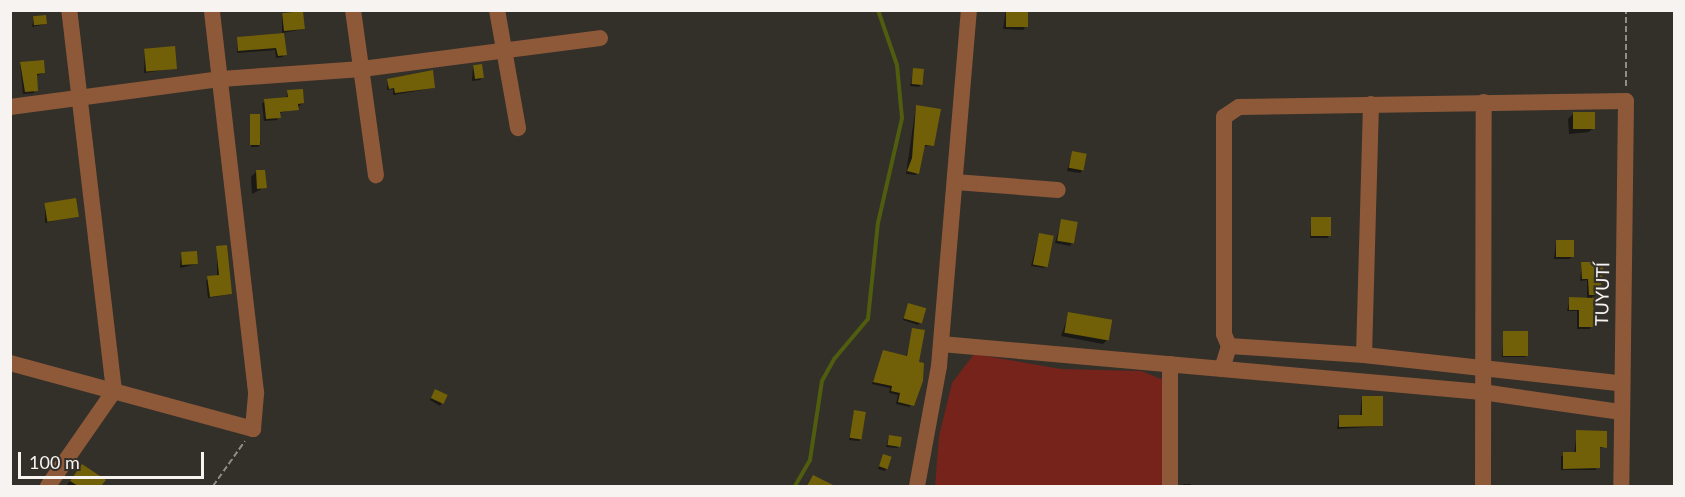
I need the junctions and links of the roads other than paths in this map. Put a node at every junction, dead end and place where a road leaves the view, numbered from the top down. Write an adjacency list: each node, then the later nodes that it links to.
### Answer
1 (69, 10): 10 (street)
2 (212, 10): 9 (street)
3 (354, 10): 8 (street)
4 (497, 10): 7 (street)
5 (969, 10): 16 (street)
6 (600, 38): 7 (street)
7 (502, 51): 8 (street); 14 (street)
8 (362, 69): 9 (street); 15 (street)
9 (221, 79): 10 (street); 26 (street)
10 (80, 97): 13 (street); 26 (street)
11 (1484, 102): 12 (street); 24 (street); 25 (street, TUYUTÍ)
12 (1371, 104): 19 (street); 20 (street)
13 (10, 107)
14 (518, 128)
15 (376, 175)
16 (955, 182): 17 (street); 18 (street)
17 (1058, 190)
18 (941, 344): 22 (street); 30 (street)
19 (1229, 346): 20 (street); 23 (street)
20 (1364, 355): 24 (street)
21 (10, 363): 26 (street)
22 (1170, 364): 23 (street); 31 (street)
23 (1222, 369): 27 (street)
24 (1483, 369): 25 (street); 27 (street)
25 (1619, 384): 28 (street, TUYUTÍ)
26 (114, 391): 29 (street)
27 (1482, 392): 28 (street); 32 (street)
28 (1620, 412): 33 (street, TUYUTÍ)
29 (48, 486)
30 (917, 486)
31 (1170, 486)
32 (1483, 486)
33 (1621, 486)

